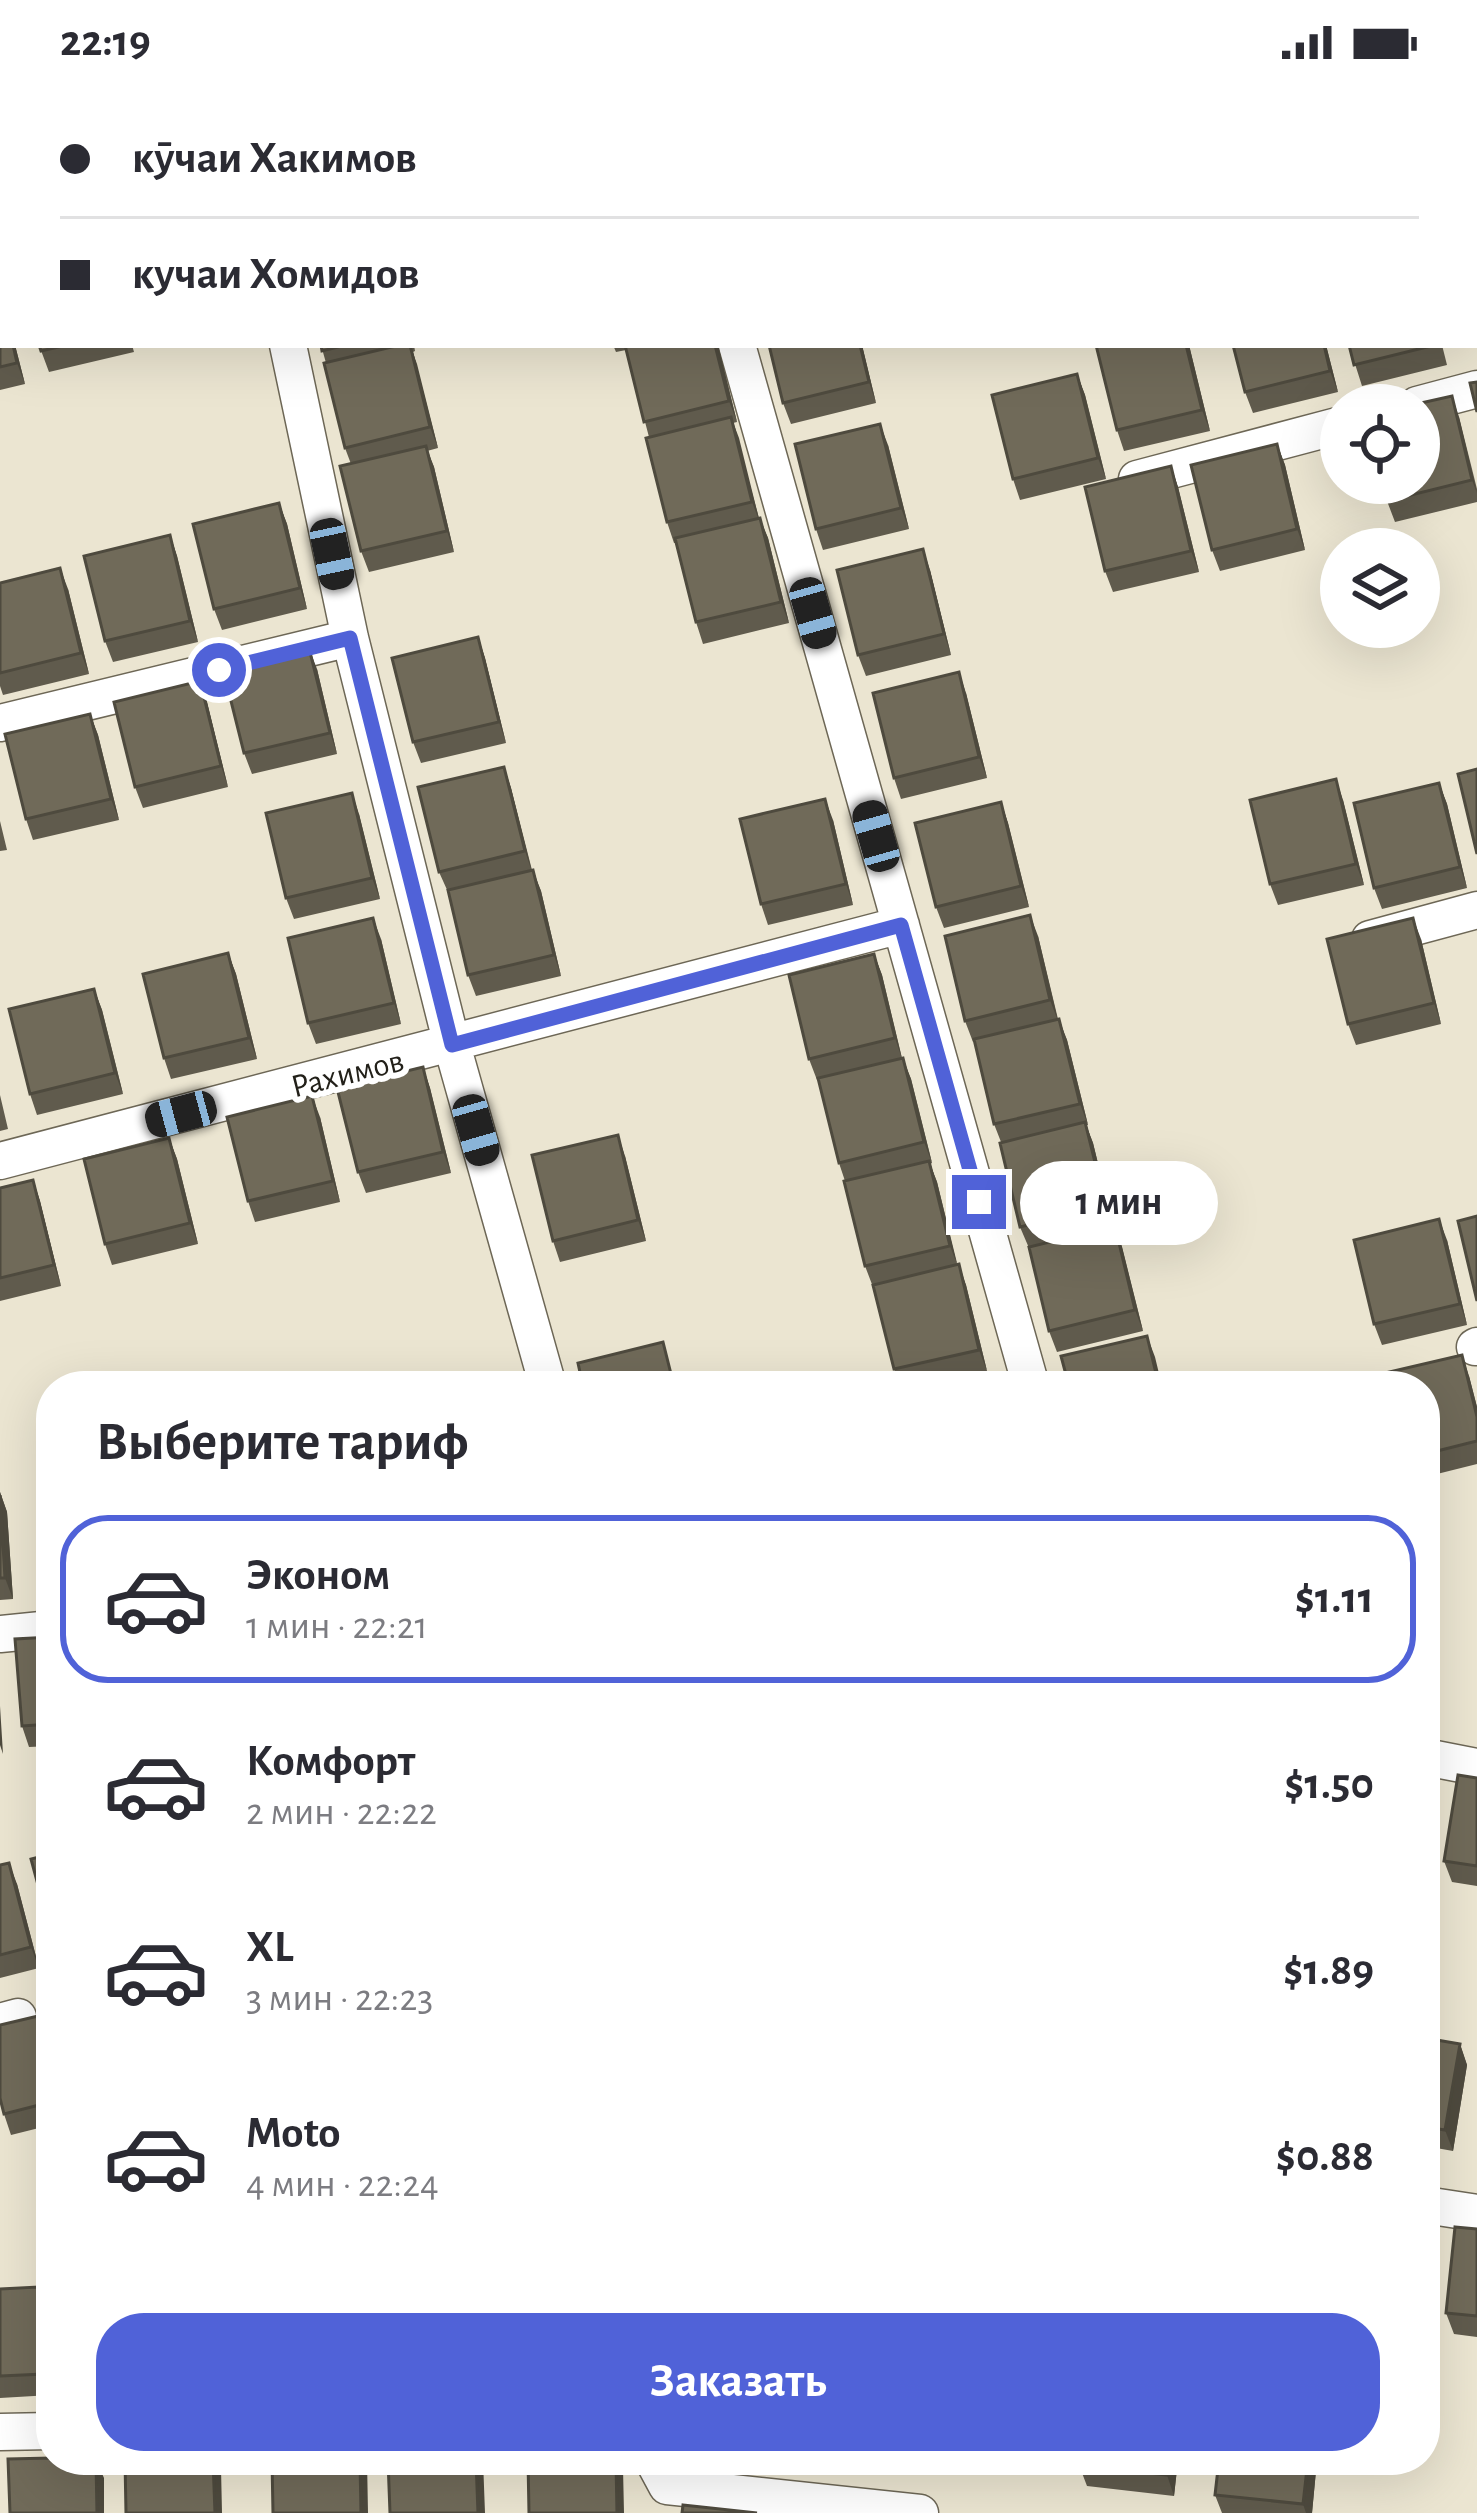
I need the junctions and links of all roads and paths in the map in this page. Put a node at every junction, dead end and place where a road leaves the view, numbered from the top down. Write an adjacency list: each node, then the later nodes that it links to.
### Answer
1 (288, 348): 7 (street)
2 (738, 348): 10 (street)
3 (1477, 389): 4 (street)
4 (1440, 399)
5 (1320, 431): 6 (street)
6 (1137, 479)
7 (350, 638): 8 (street); 12 (street)
8 (0, 723)
9 (1477, 910): 11 (street)
10 (901, 925): 12 (street, Рахимов); 15 (street)
11 (1343, 946)
12 (452, 1045): 13 (street, Рахимов); 14 (street)
13 (0, 1161)
14 (544, 1371)
15 (1027, 1371)
16 (36, 1630): 17 (street)
17 (0, 1634)
18 (1440, 1760): 19 (street)
19 (1477, 1767)
20 (1440, 2207): 21 (street)
21 (1477, 2213)
22 (36, 2431): 23 (street)
23 (0, 2432)
24 (661, 2475): 25 (street)
25 (920, 2513)

